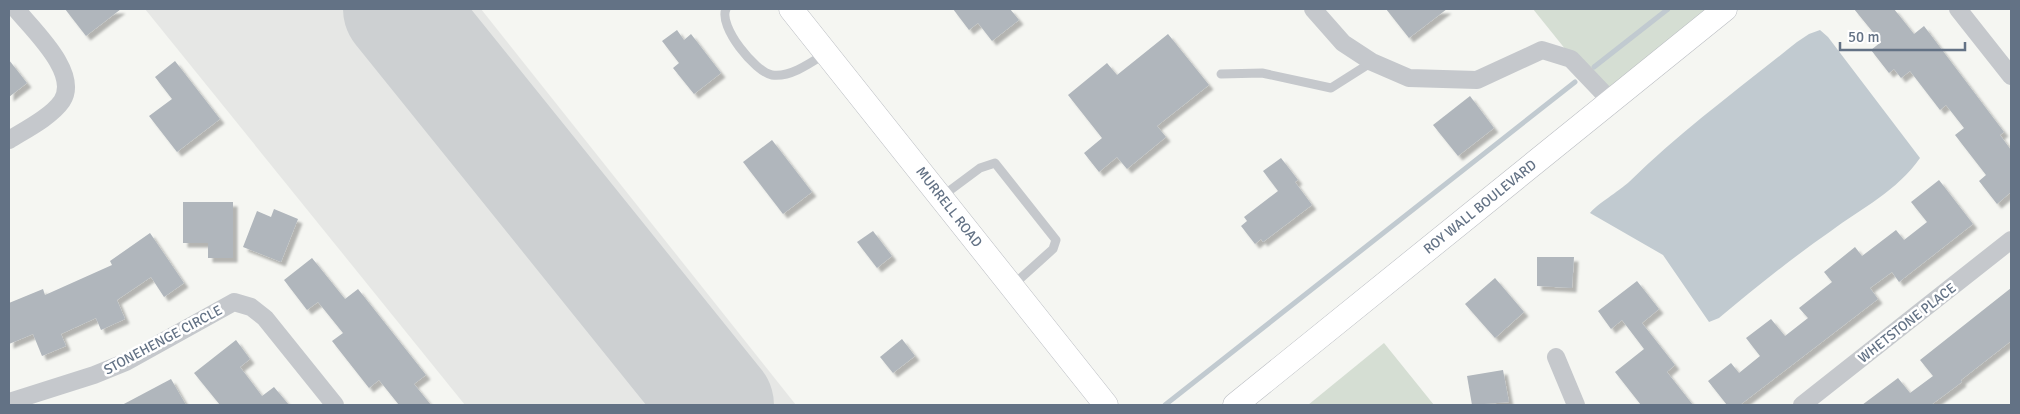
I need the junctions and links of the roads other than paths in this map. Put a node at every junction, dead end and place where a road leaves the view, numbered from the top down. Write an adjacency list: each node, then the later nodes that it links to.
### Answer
1 (16, 9): 12 (street)
2 (726, 9): 7 (lane)
3 (791, 9): 7 (street, MURRELL ROAD)
4 (1313, 9): 8 (street)
5 (1726, 9): 11 (street, ROY WALL BOULEVARD)
6 (1958, 9): 10 (street)
7 (826, 53): 13 (street, MURRELL ROAD)
8 (1372, 62): 9 (lane); 11 (street)
9 (1221, 74)
10 (2011, 76)
11 (1611, 101): 20 (street, ROY WALL BOULEVARD)
12 (9, 140)
13 (941, 197): 15 (street, MURRELL ROAD); 15 (lane)
14 (2011, 240): 22 (street, WHETSTONE PLACE)
15 (1011, 286): 19 (street, MURRELL ROAD)
16 (1556, 357): 21 (street)
17 (9, 402): 18 (street, STONEHENGE CIRCLE)
18 (335, 405)
19 (1106, 405)
20 (1235, 405)
21 (1576, 405)
22 (1802, 405)

